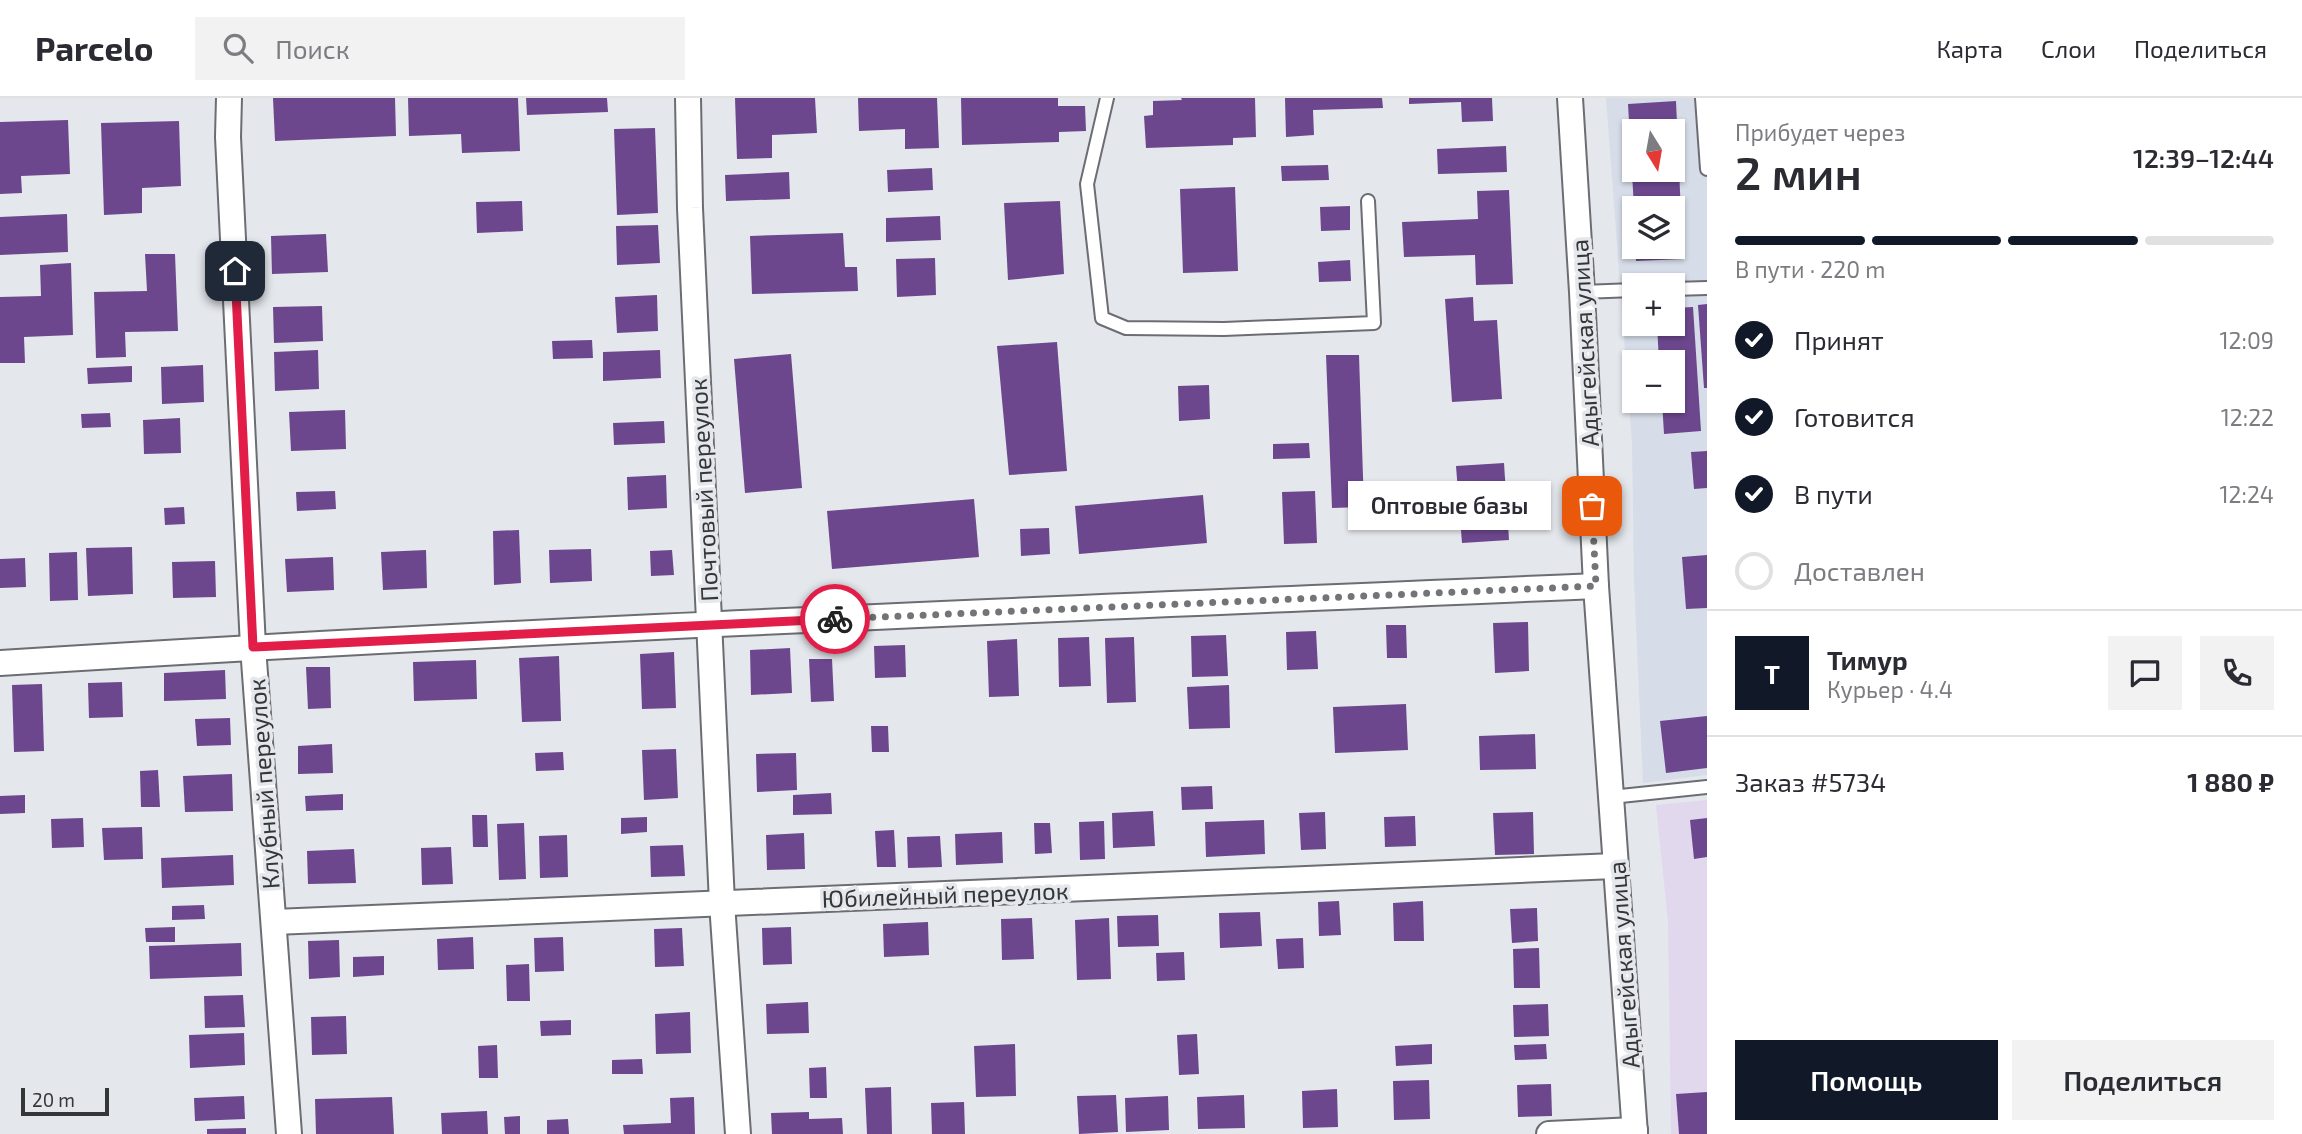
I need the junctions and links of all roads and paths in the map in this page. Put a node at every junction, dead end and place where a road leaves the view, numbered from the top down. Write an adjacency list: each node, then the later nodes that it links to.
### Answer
1 (229, 98): 14 (street, Клубный переулок)
2 (688, 98): 13 (street, Почтовый переулок)
3 (1107, 98): 7 (lane)
4 (1570, 98): 11 (street, Адыгейская улица)
5 (1702, 98): 6 (lane)
6 (1707, 169)
7 (1368, 201)
8 (1707, 288): 9 (lane)
9 (1685, 289)
10 (1622, 290): 11 (lane)
11 (1582, 292): 12 (street, Адыгейская улица)
12 (1596, 586): 13 (street); 17 (street, Адыгейская улица)
13 (709, 624): 14 (street); 19 (street, Почтовый переулок)
14 (253, 647): 15 (street); 20 (street, Клубный переулок)
15 (0, 663)
16 (1707, 787): 17 (lane)
17 (1611, 797): 18 (street, Адыгейская улица)
18 (1615, 866): 19 (street, Юбилейный переулок); 21 (street, Адыгейская улица)
19 (722, 903): 20 (street, Юбилейный переулок); 23 (street, Почтовый переулок)
20 (274, 922): 22 (street, Клубный переулок)
21 (1635, 1132): 24 (street)
22 (289, 1134)
23 (738, 1134)
24 (1549, 1134)

